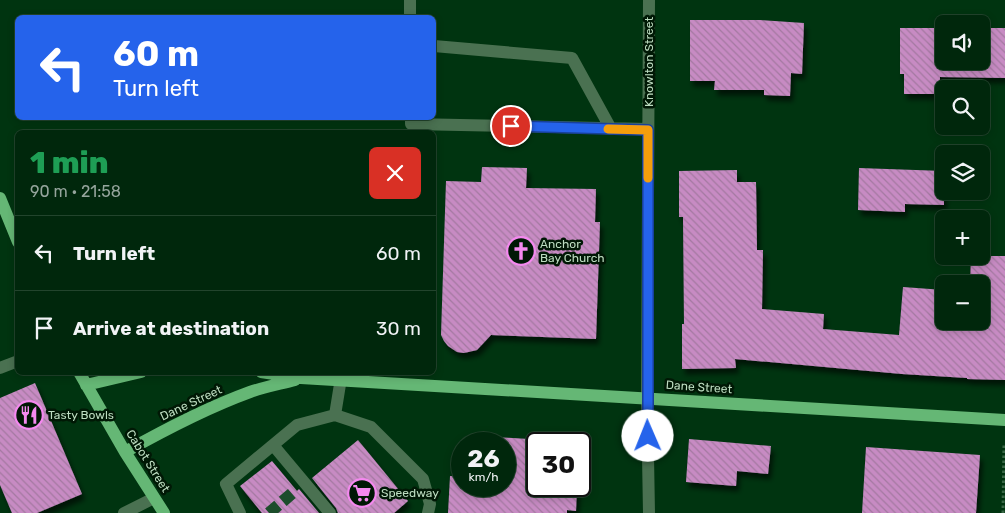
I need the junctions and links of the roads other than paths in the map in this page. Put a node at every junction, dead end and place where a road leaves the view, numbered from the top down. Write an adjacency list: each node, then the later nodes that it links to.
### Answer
1 (410, 0): 3 (street)
2 (649, 0): 7 (street, Knowlton Street)
3 (410, 15)
4 (436, 46): 6 (street)
5 (411, 120): 6 (street)
6 (611, 129): 7 (street)
7 (648, 130): 18 (street, Knowlton Street)
8 (0, 198): 9 (main road)
9 (15, 235)
10 (15, 362): 11 (street)
11 (0, 368)
12 (80, 375): 17 (main road, Cabot Street)
13 (129, 375): 17 (main road)
14 (281, 375): 16 (main road, Dane Street)
15 (342, 376): 16 (main road, Dane Street); 18 (main road, Dane Street); 19 (street)
16 (301, 378): 22 (main road, Dane Street)
17 (86, 385): 22 (main road, Cabot Street)
18 (647, 398): 20 (main road, Dane Street); 29 (street, Knowlton Street)
19 (335, 415): 21 (street); 28 (street)
20 (1005, 420)
21 (274, 445): 24 (street); 27 (street)
22 (125, 452): 23 (main road, Cabot Street)
23 (154, 498): 25 (street); 26 (main road, Cabot Street)
24 (327, 512)
25 (124, 513)
26 (164, 513)
27 (240, 513)
28 (428, 513)
29 (649, 513)

